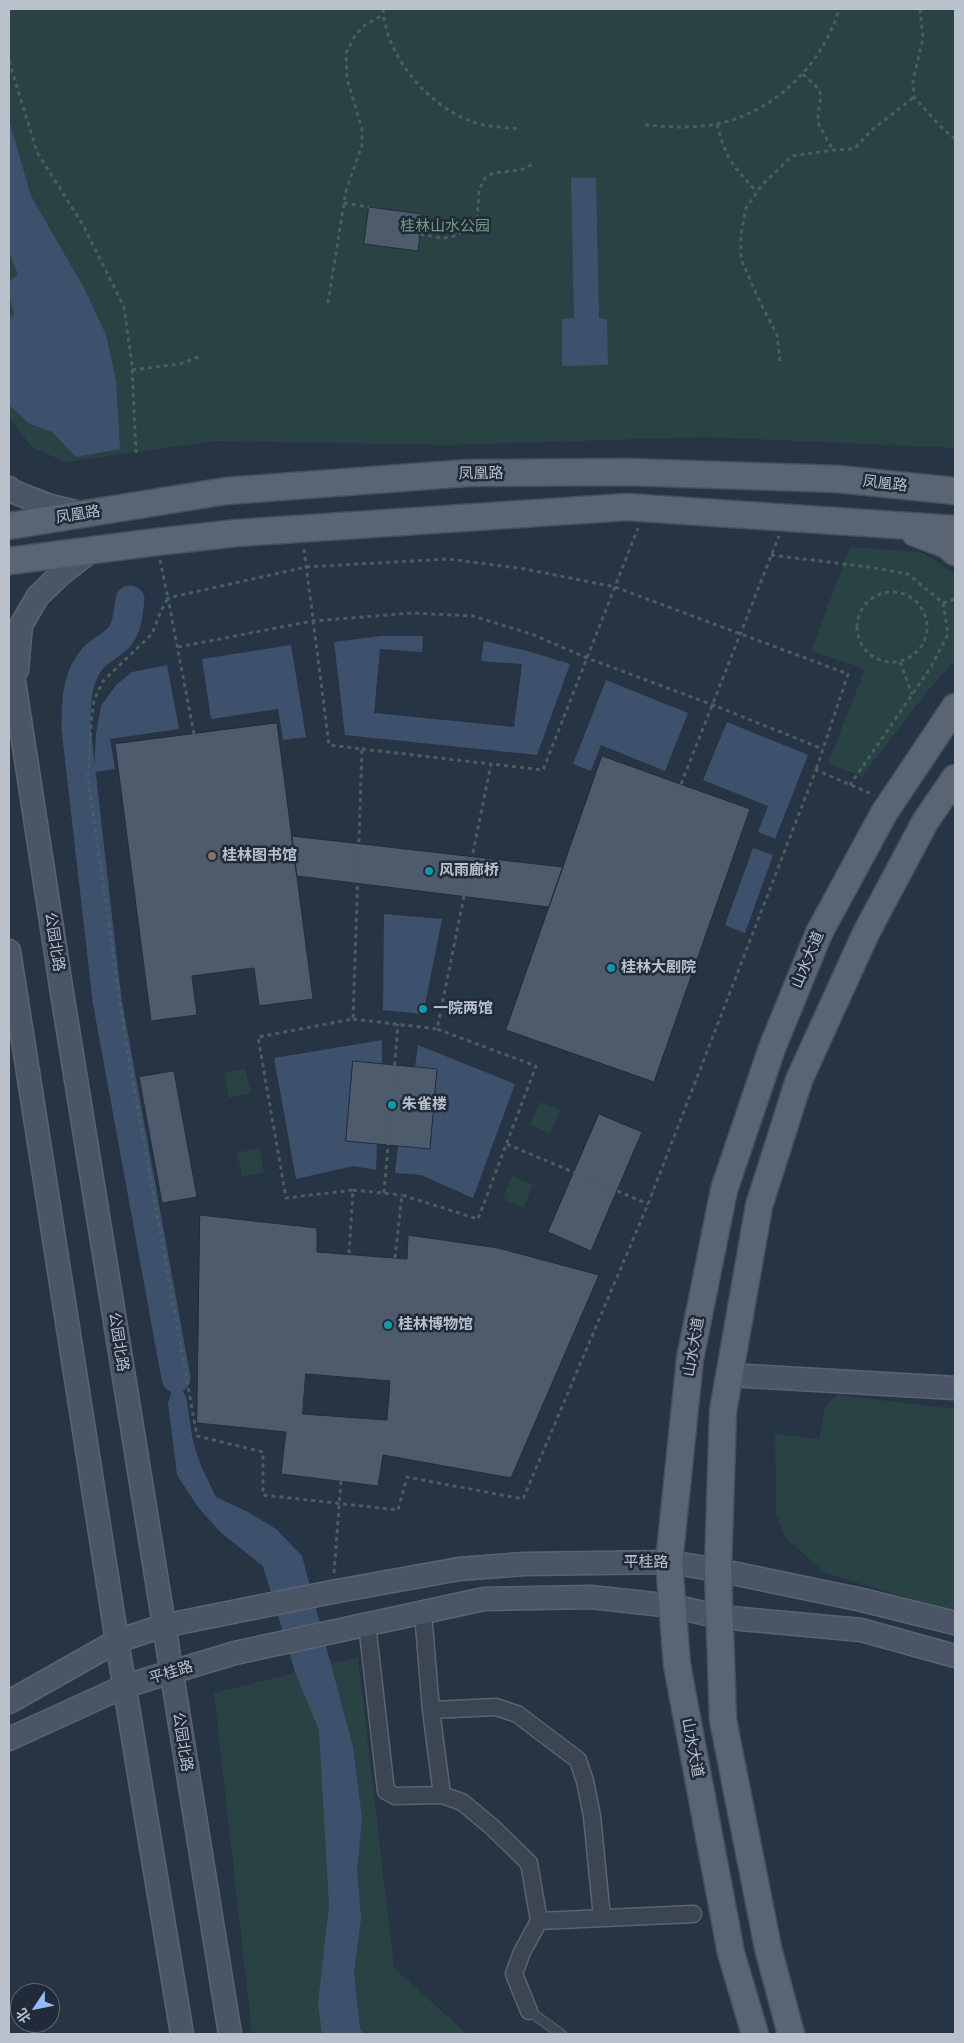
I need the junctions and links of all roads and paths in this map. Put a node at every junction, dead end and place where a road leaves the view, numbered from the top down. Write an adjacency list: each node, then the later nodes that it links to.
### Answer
1 (383, 9): 4 (path)
2 (839, 9): 6 (path)
3 (920, 9): 7 (path)
4 (383, 15): 10 (path); 15 (path)
5 (9, 61): 21 (path)
6 (802, 74): 8 (path); 12 (path)
7 (914, 97): 11 (path); 12 (path)
8 (717, 124): 9 (path); 14 (path)
9 (646, 125)
10 (519, 129)
11 (955, 139)
12 (833, 150): 14 (path)
13 (535, 164): 17 (path)
14 (757, 192): 20 (path)
15 (344, 203): 16 (path); 18 (path)
16 (369, 207)
17 (420, 234)
18 (328, 303)
19 (201, 356): 21 (path)
20 (780, 361)
21 (132, 370): 22 (path)
22 (136, 454)
23 (9, 488): 26 (main road)
24 (955, 491): 26 (main road, 凤凰路)
25 (646, 508): 27 (main road); 30 (main road); 38 (path)
26 (86, 514): 29 (main road, 凤凰路)
27 (786, 517): 28 (main road); 35 (path)
28 (888, 524): 31 (main road); 34 (main road)
29 (9, 526)
30 (301, 529): 32 (main road); 37 (path)
31 (955, 529)
32 (156, 542): 33 (main road); 39 (path)
33 (92, 550): 36 (main road); 48 (main road)
34 (955, 552)
35 (772, 556): 41 (path); 43 (path)
36 (9, 562)
37 (306, 567): 38 (path); 39 (path); 42 (path)
38 (615, 587): 43 (path); 46 (path)
39 (168, 598): 44 (path); 76 (path)
40 (955, 599): 41 (path)
41 (943, 603): 49 (path)
42 (313, 621): 44 (path); 46 (path); 53 (path)
43 (740, 634): 50 (path); 54 (path)
44 (178, 647): 52 (path)
45 (9, 649): 48 (main road, 公园北路)
46 (587, 658): 50 (path); 55 (path)
47 (900, 662): 47 (path); 49 (path)
48 (16, 693): 85 (main road, 公园北路)
49 (912, 695): 59 (path)
50 (713, 705): 54 (path); 58 (path)
51 (955, 707): 60 (main road, 山水大道)
52 (194, 734)
53 (362, 749): 55 (path); 63 (path)
54 (823, 749): 56 (path)
55 (491, 764): 65 (path)
56 (816, 770): 59 (path); 70 (path)
57 (955, 778): 73 (main road)
58 (681, 784)
59 (850, 785): 60 (path)
60 (891, 802): 77 (main road, 山水大道)
61 (9, 951): 62 (main road)
62 (14, 1016): 86 (main road)
63 (353, 1019): 64 (path); 67 (path)
64 (398, 1024): 65 (path); 68 (path)
65 (437, 1029): 66 (path)
66 (507, 1144): 69 (path); 70 (path)
67 (353, 1190): 68 (path); 71 (path)
68 (384, 1193): 69 (path)
69 (402, 1195): 72 (path)
70 (648, 1204): 76 (path)
71 (349, 1254)
72 (395, 1258)
73 (730, 1375): 74 (main road); 78 (main road)
74 (955, 1388)
75 (341, 1481): 76 (path)
76 (340, 1504): 79 (path)
77 (669, 1562): 78 (main road, 平桂路); 79 (main road, 平桂路); 80 (main road, 山水大道)
78 (718, 1570): 82 (main road); 83 (main road, 平桂路)
79 (332, 1592): 85 (main road, 平桂路)
80 (672, 1606): 81 (main road, 平桂路); 82 (main road, 平桂路); 101 (main road, 山水大道)
81 (423, 1612): 84 (main road, 平桂路); 91 (street)
82 (720, 1617): 87 (main road, 平桂路); 102 (main road)
83 (955, 1623)
84 (367, 1624): 88 (main road, 平桂路); 93 (street)
85 (164, 1626): 86 (main road); 88 (main road, 公园北路)
86 (118, 1641): 89 (main road); 90 (main road)
87 (955, 1656)
88 (171, 1673): 89 (main road, 平桂路); 99 (main road, 公园北路)
89 (125, 1686): 92 (main road, 平桂路); 98 (main road)
90 (9, 1702)
91 (431, 1710): 93 (street); 95 (street)
92 (9, 1739)
93 (442, 1796): 96 (street)
94 (693, 1914): 95 (street)
95 (602, 1918): 96 (street)
96 (539, 1921): 97 (street)
97 (529, 2011): 100 (lane)
98 (182, 2034)
99 (230, 2034)
100 (561, 2034)
101 (755, 2034)
102 (791, 2034)

